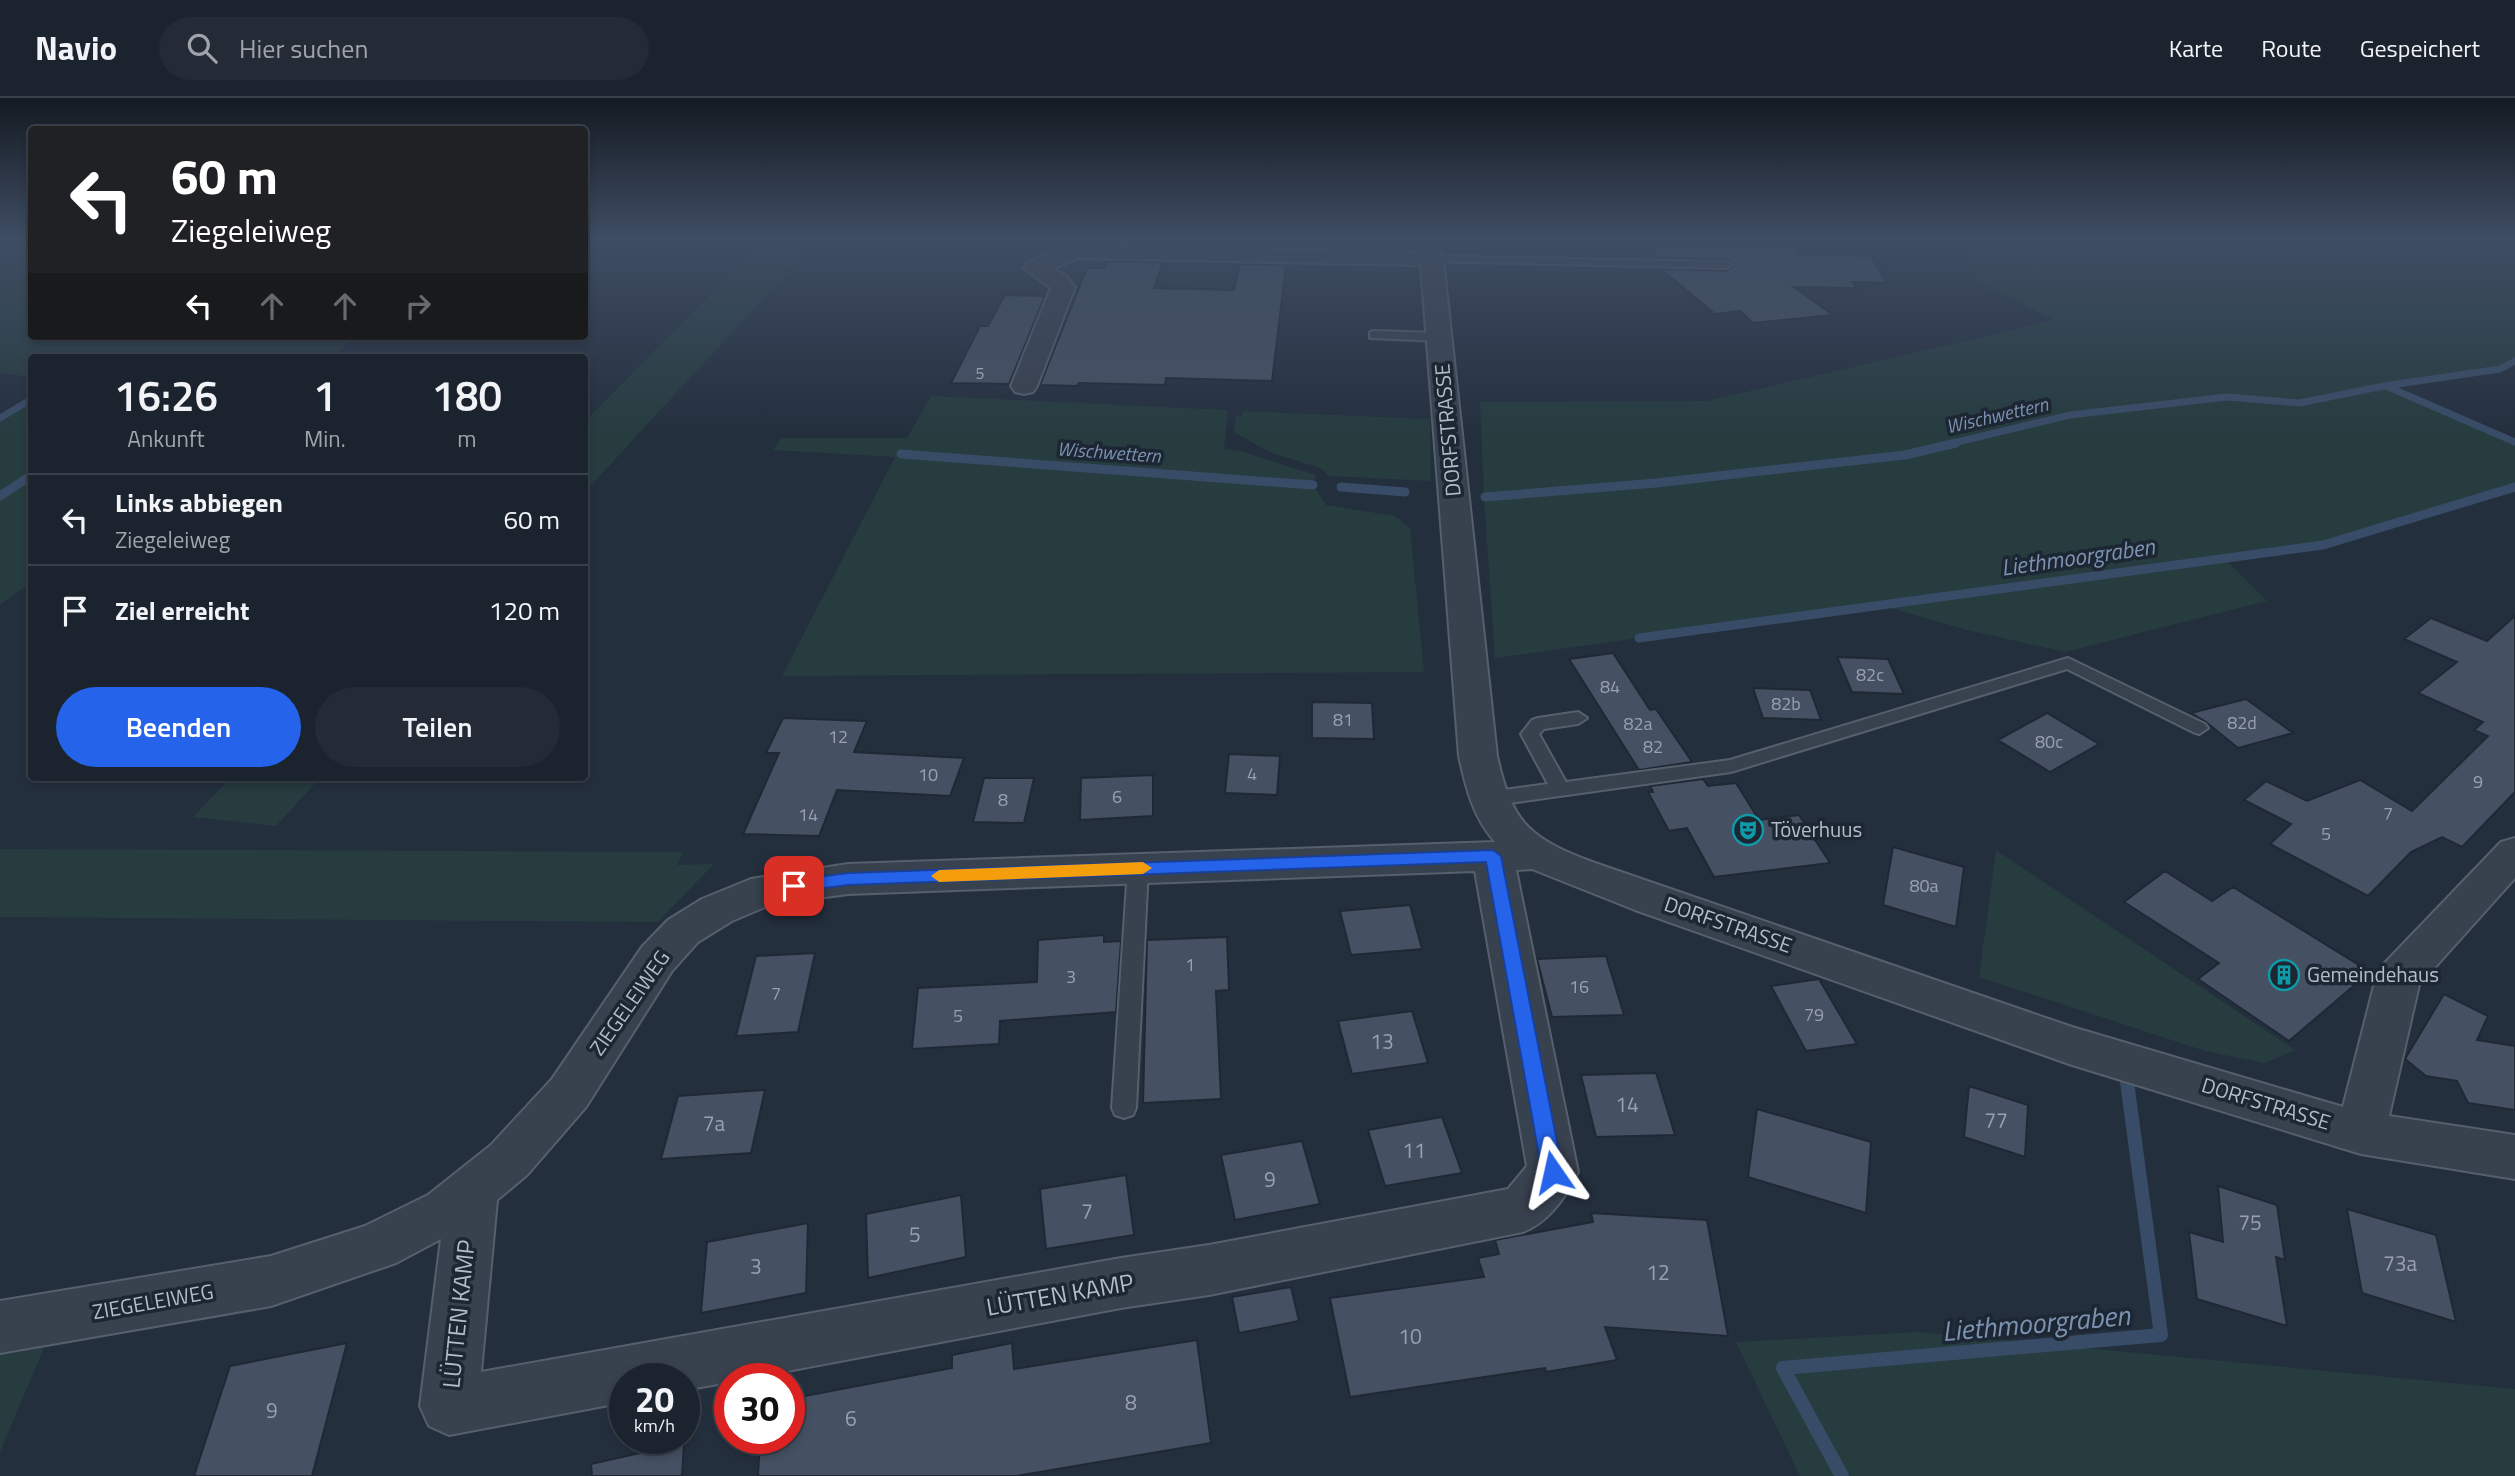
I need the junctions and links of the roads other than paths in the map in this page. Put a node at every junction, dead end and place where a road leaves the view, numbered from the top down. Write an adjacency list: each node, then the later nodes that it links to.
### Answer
1 (1056, 304): 5 (street)
2 (1435, 304): 4 (street, DORFSTRASSE)
3 (1374, 335): 4 (lane)
4 (1439, 337): 9 (street, DORFSTRASSE)
5 (1024, 386)
6 (1578, 718): 8 (lane)
7 (2199, 728): 8 (lane)
8 (1561, 790): 9 (lane)
9 (1488, 799): 11 (street, DORFSTRASSE)
10 (2515, 852): 14 (street)
11 (1514, 856): 12 (street, ZIEGELEIWEG); 14 (street, DORFSTRASSE); 16 (street, LÜTTEN KAMP)
12 (1138, 868): 13 (lane); 16 (street, ZIEGELEIWEG)
13 (1124, 1108)
14 (2361, 1133): 15 (street, DORFSTRASSE)
15 (2515, 1157)
16 (472, 1189): 17 (street, ZIEGELEIWEG)
17 (0, 1327)

